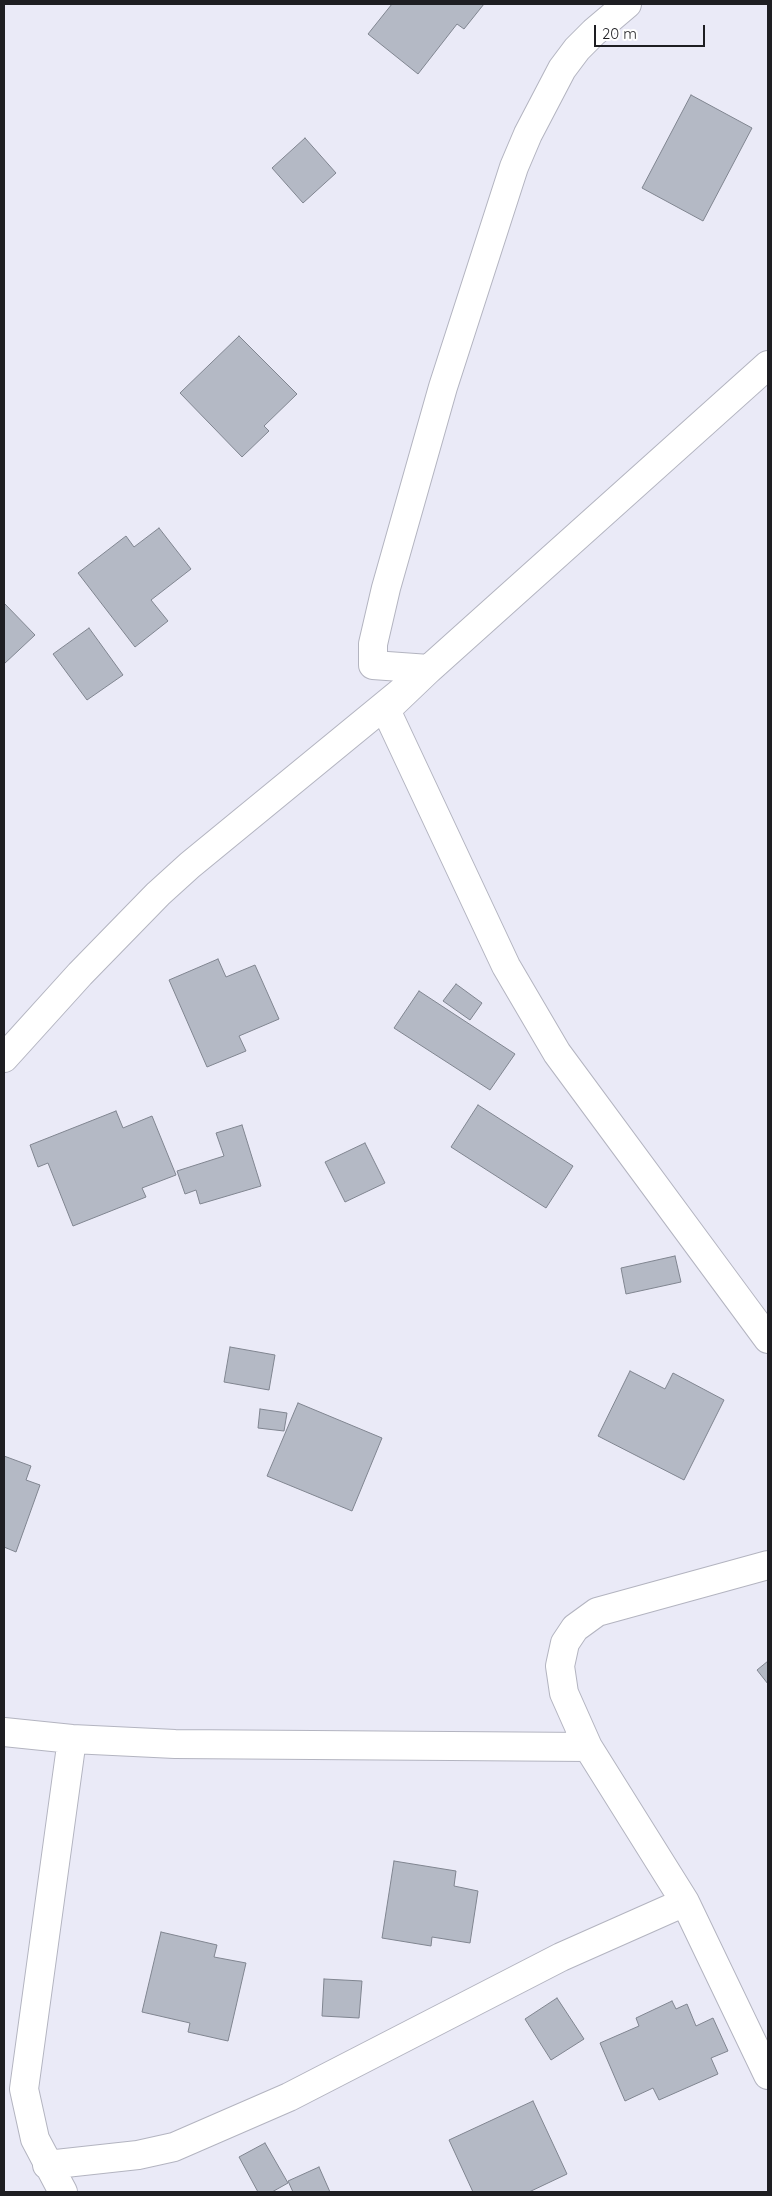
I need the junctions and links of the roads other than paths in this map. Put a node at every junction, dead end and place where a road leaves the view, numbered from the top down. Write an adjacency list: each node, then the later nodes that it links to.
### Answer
1 (627, 4): 3 (street)
2 (768, 365): 3 (street)
3 (429, 669): 4 (street); 5 (street)
4 (4, 1058)
5 (768, 1339)
6 (768, 1564): 9 (street)
7 (4, 1732): 8 (street)
8 (72, 1739): 9 (street); 12 (street)
9 (588, 1747): 10 (street)
10 (685, 1902): 11 (street); 12 (street)
11 (768, 2075)
12 (47, 2165): 13 (street)
13 (63, 2192)

